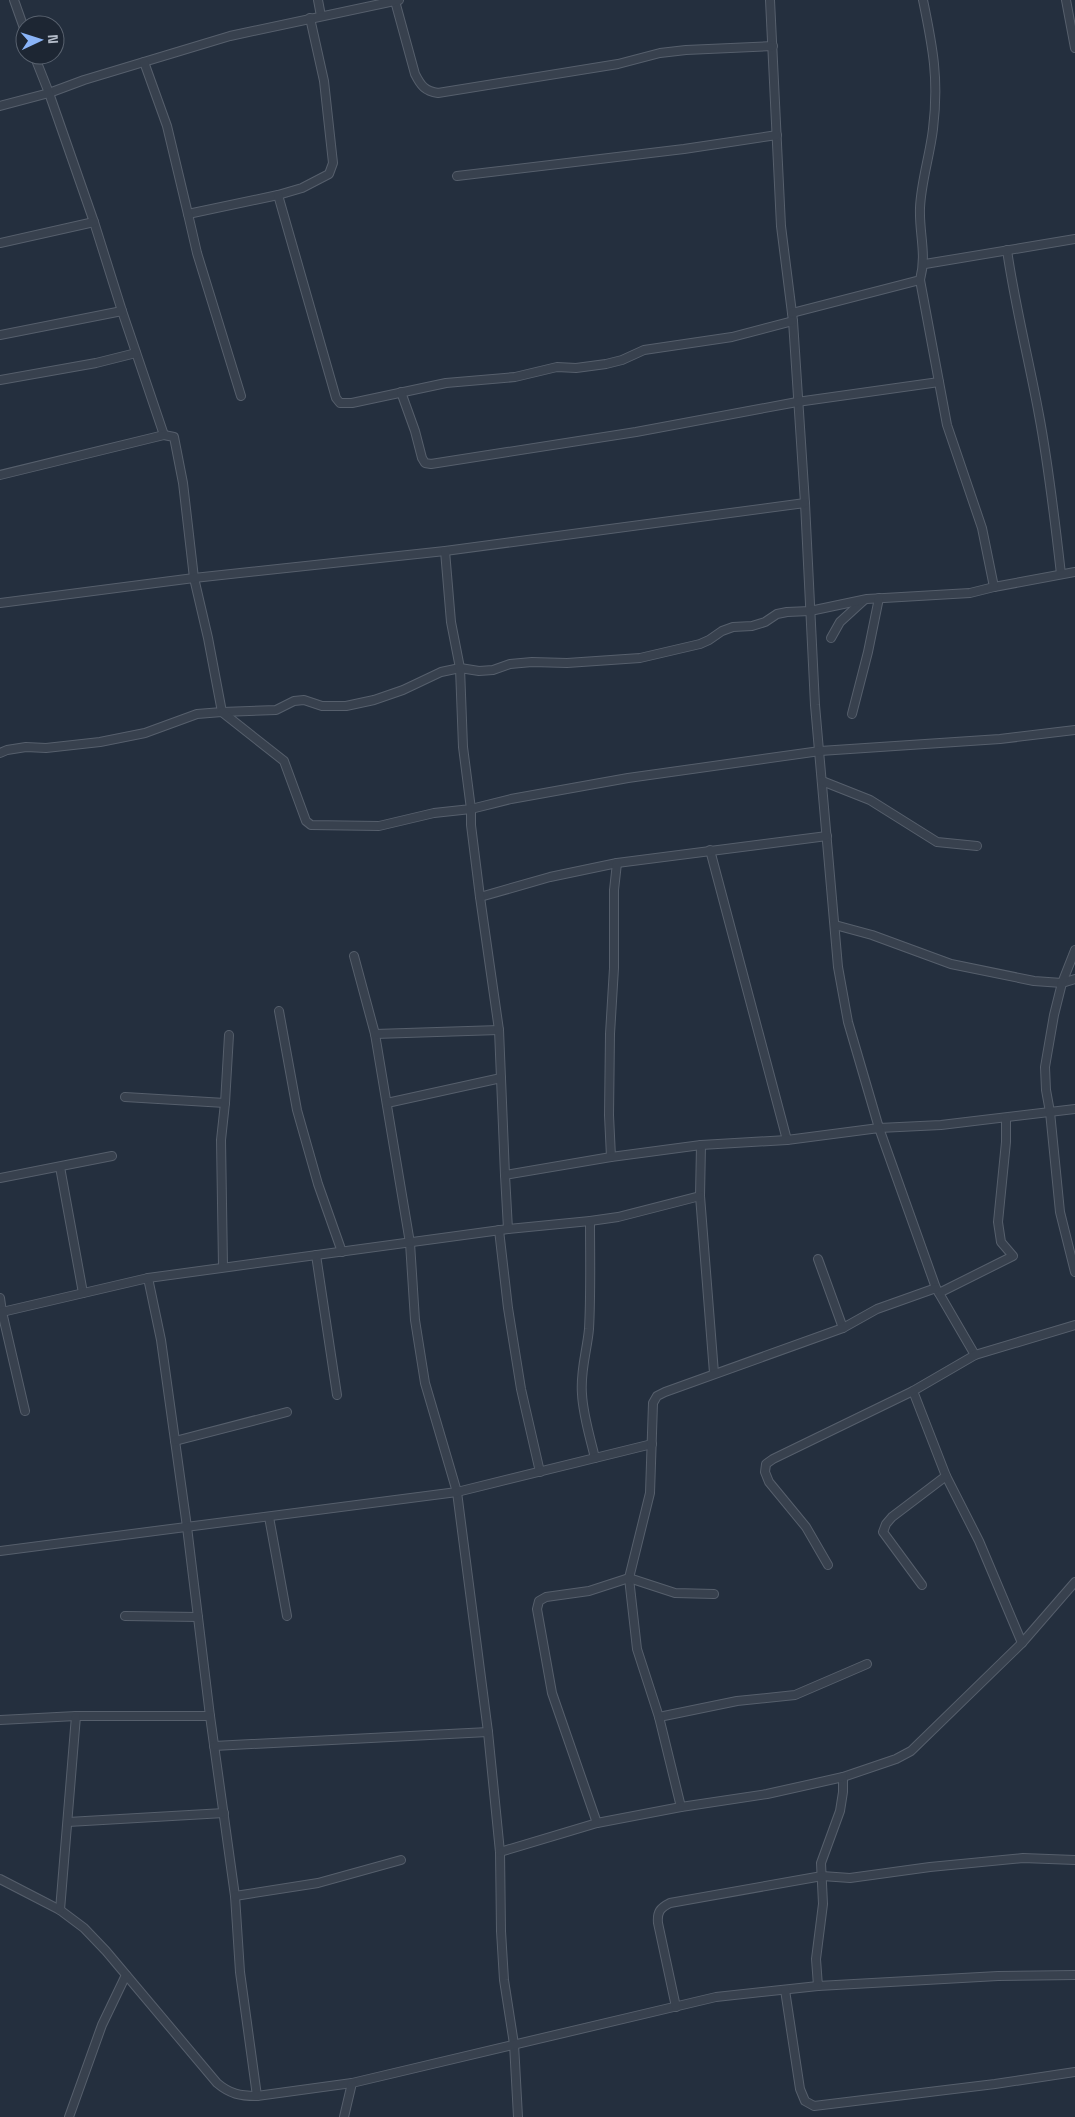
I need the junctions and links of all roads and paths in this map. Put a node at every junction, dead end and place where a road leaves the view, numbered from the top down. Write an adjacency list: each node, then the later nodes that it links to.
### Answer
1 (14, 0): 7 (street)
2 (318, 0): 8 (street)
3 (397, 0): 8 (street); 10 (street)
4 (770, 0): 10 (street)
5 (923, 0): 24 (street)
6 (1066, 0): 11 (street)
7 (19, 15)
8 (321, 16): 9 (street)
9 (310, 18): 12 (street); 18 (street)
10 (773, 46): 16 (street)
11 (1075, 48)
12 (144, 62): 14 (street); 19 (street)
13 (38, 65): 14 (street)
14 (49, 93): 15 (street); 20 (street)
15 (0, 106)
16 (777, 135): 17 (street); 27 (street)
17 (457, 176)
18 (278, 195): 19 (street); 33 (street)
19 (188, 214): 34 (street)
20 (94, 222): 22 (street); 26 (street)
21 (1075, 239): 23 (street)
22 (0, 243)
23 (1007, 250): 24 (street); 41 (street)
24 (924, 264): 25 (street)
25 (920, 280): 27 (street); 32 (street)
26 (122, 311): 29 (street); 30 (street)
27 (792, 313): 28 (street)
28 (792, 321): 33 (street); 35 (street)
29 (0, 335)
30 (136, 353): 31 (street); 36 (street)
31 (0, 380)
32 (939, 382): 35 (street); 43 (street)
33 (401, 392): 35 (street)
34 (240, 396)
35 (797, 402): 38 (street)
36 (164, 435): 37 (street); 42 (street)
37 (0, 475)
38 (805, 504): 39 (street); 47 (street)
39 (445, 551): 42 (street); 49 (street)
40 (1075, 572): 41 (street)
41 (1061, 574): 43 (street)
42 (194, 578): 46 (street); 50 (street)
43 (994, 587): 44 (street)
44 (879, 598): 45 (street); 51 (street)
45 (867, 599): 47 (street); 48 (street)
46 (0, 603)
47 (810, 611): 49 (street); 53 (street)
48 (830, 638)
49 (460, 668): 50 (street); 56 (street)
50 (222, 712): 54 (street); 56 (street)
51 (852, 714)
52 (1075, 730): 53 (street)
53 (820, 751): 55 (street); 56 (street)
54 (0, 753)
55 (822, 781): 57 (street); 58 (street)
56 (471, 809): 61 (street)
57 (827, 836): 59 (street); 62 (street)
58 (977, 846)
59 (710, 850): 60 (street); 79 (street)
60 (617, 863): 61 (street); 82 (street)
61 (480, 897): 68 (street)
62 (835, 925): 66 (street); 78 (street)
63 (1075, 950): 66 (street)
64 (354, 956): 69 (street)
65 (1075, 979): 66 (street)
66 (1062, 983): 76 (street)
67 (279, 1011): 91 (street)
68 (500, 1030): 69 (street); 71 (street)
69 (375, 1034): 74 (street)
70 (229, 1035): 73 (street)
71 (501, 1078): 74 (street); 84 (street)
72 (125, 1097): 73 (street)
73 (226, 1103): 94 (street)
74 (387, 1103): 90 (street)
75 (1075, 1109): 76 (street)
76 (1050, 1112): 77 (street); 95 (street)
77 (1006, 1118): 78 (street); 97 (street)
78 (879, 1128): 79 (street); 97 (street)
79 (787, 1140): 80 (street)
80 (701, 1145): 82 (street); 86 (street)
81 (112, 1156): 83 (street)
82 (611, 1157): 84 (street)
83 (60, 1168): 85 (street); 98 (street)
84 (505, 1175): 88 (street)
85 (0, 1178)
86 (700, 1196): 87 (street); 104 (street)
87 (590, 1221): 88 (street); 111 (street)
88 (508, 1229): 89 (street)
89 (499, 1230): 90 (street); 112 (street)
90 (410, 1243): 91 (street); 114 (street)
91 (342, 1252): 92 (street)
92 (316, 1255): 94 (street); 106 (street)
93 (818, 1259): 102 (street)
94 (223, 1266): 96 (street)
95 (1075, 1272)
96 (148, 1278): 98 (street); 109 (street)
97 (938, 1290): 102 (street); 103 (street)
98 (83, 1293): 100 (street)
99 (0, 1298): 100 (street)
100 (1, 1312): 107 (street)
101 (1075, 1325): 103 (street)
102 (843, 1328): 104 (street)
103 (975, 1355): 105 (street)
104 (714, 1374): 110 (street)
105 (913, 1391): 113 (street); 118 (street)
106 (337, 1395)
107 (25, 1411)
108 (287, 1412): 109 (street)
109 (175, 1441): 116 (street)
110 (652, 1444): 111 (street); 119 (street)
111 (595, 1458): 112 (street)
112 (540, 1472): 114 (street)
113 (946, 1476): 121 (street); 126 (street)
114 (457, 1492): 115 (street); 132 (street)
115 (268, 1517): 116 (street); 124 (street)
116 (187, 1527): 117 (street); 125 (street)
117 (0, 1551)
118 (828, 1565)
119 (629, 1578): 122 (street); 130 (street); 138 (street)
120 (1075, 1582): 126 (street)
121 (922, 1585)
122 (714, 1594)
123 (125, 1616): 125 (street)
124 (288, 1616)
125 (198, 1617): 129 (street)
126 (1022, 1643): 134 (street)
127 (867, 1664): 130 (street)
128 (76, 1716): 129 (street); 131 (street); 137 (street)
129 (210, 1716): 133 (street)
130 (659, 1717): 135 (street)
131 (0, 1720)
132 (488, 1732): 133 (street); 139 (street)
133 (214, 1746): 136 (street)
134 (843, 1777): 135 (street); 142 (street)
135 (681, 1807): 138 (street)
136 (224, 1813): 137 (street); 144 (street)
137 (68, 1822): 145 (street)
138 (597, 1823): 139 (street)
139 (500, 1852): 151 (street)
140 (401, 1860): 144 (street)
141 (1075, 1860): 142 (street)
142 (822, 1876): 148 (street); 150 (street)
143 (0, 1879): 145 (street)
144 (235, 1896): 154 (street)
145 (60, 1910): 146 (street)
146 (126, 1975): 154 (street); 155 (street)
147 (1075, 1975): 148 (street)
148 (818, 1986): 149 (street)
149 (785, 1990): 150 (street); 152 (street)
150 (676, 2007): 151 (street)
151 (514, 2044): 153 (street); 157 (street)
152 (1075, 2072)
153 (352, 2083): 154 (street); 156 (street)
154 (257, 2096)
155 (69, 2117)
156 (344, 2117)
157 (518, 2117)

